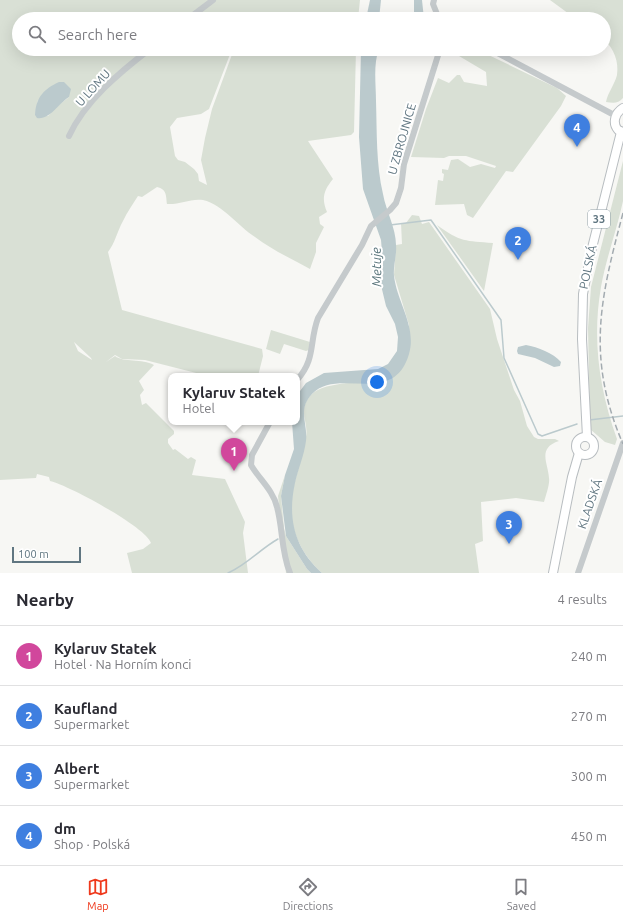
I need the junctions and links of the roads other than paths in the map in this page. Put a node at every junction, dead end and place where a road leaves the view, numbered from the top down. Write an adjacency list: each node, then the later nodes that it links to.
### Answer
1 (213, 0): 3 (street)
2 (434, 0): 4 (street)
3 (197, 12)
4 (436, 12)
5 (141, 56): 11 (street, U LOMU)
6 (438, 56): 12 (street, U ZBROJNICE)
7 (503, 56): 9 (street)
8 (623, 108): 9 (main road)
9 (616, 116): 10 (main road, POLSKÁ / 33)
10 (622, 132): 14 (main road, POLSKÁ / 33)
11 (69, 136)
12 (300, 376)
13 (268, 425): 17 (street)
14 (584, 438): 16 (main road); 16 (main road)
15 (623, 443): 19 (street, KLADSKÁ)
16 (581, 454): 18 (main road)
17 (290, 573)
18 (554, 573)
19 (578, 573)

